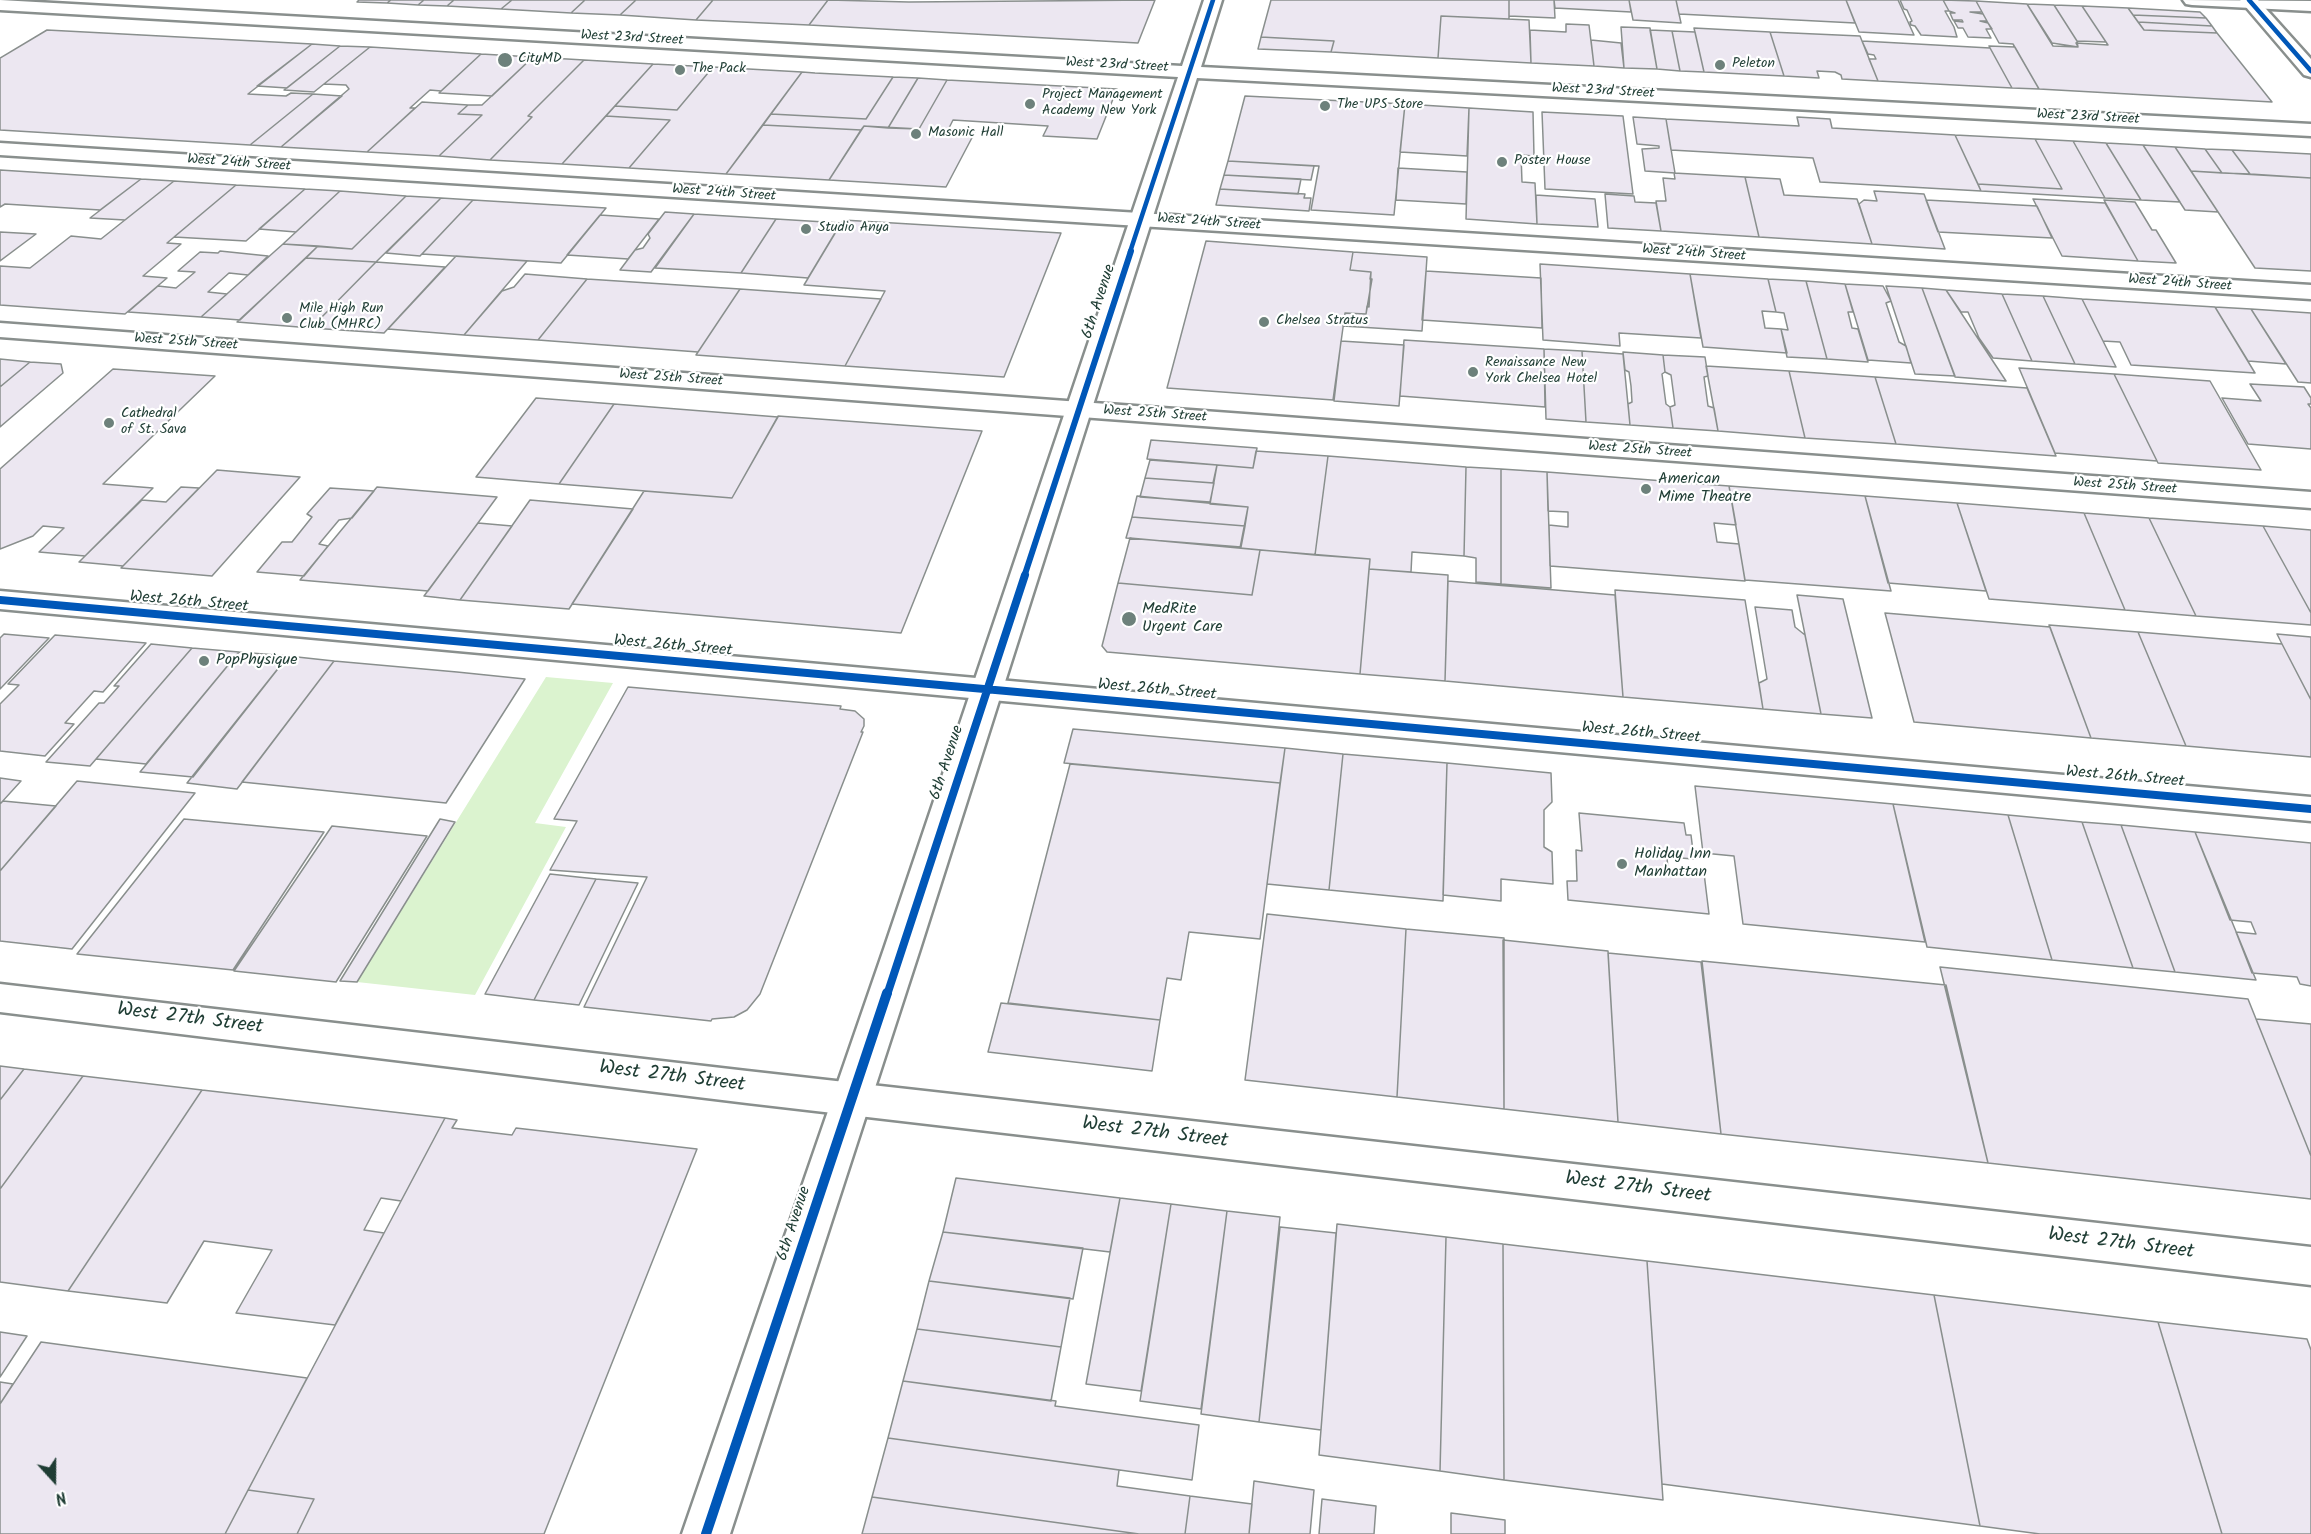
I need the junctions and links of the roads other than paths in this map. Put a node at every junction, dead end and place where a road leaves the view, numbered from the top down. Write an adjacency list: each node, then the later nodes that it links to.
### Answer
1 (1213, 0): 8 (street, 6th Avenue)
2 (2192, 0): 3 (street)
3 (2251, 1): 6 (street); 9 (street)
4 (37, 3): 5 (street, West 23rd Street); 7 (street); 8 (street, West 23rd Street)
5 (0, 5)
6 (2311, 6)
7 (2, 24)
8 (1190, 70): 10 (street, West 23rd Street); 12 (street, 6th Avenue)
9 (2311, 71)
10 (2311, 130)
11 (0, 149): 12 (street, West 24th Street)
12 (1140, 219): 13 (street, West 24th Street); 15 (street, 6th Avenue)
13 (2311, 292)
14 (0, 330): 15 (street, West 25th Street)
15 (1079, 410): 16 (street, West 25th Street); 18 (street, 6th Avenue)
16 (2311, 500)
17 (0, 600): 18 (street, West 26th Street)
18 (986, 689): 19 (street, West 26th Street); 21 (street, 6th Avenue)
19 (2311, 809)
20 (0, 998): 21 (street, West 27th Street)
21 (851, 1099): 22 (street, West 27th Street); 23 (street, 6th Avenue)
22 (2311, 1266)
23 (706, 1534)

